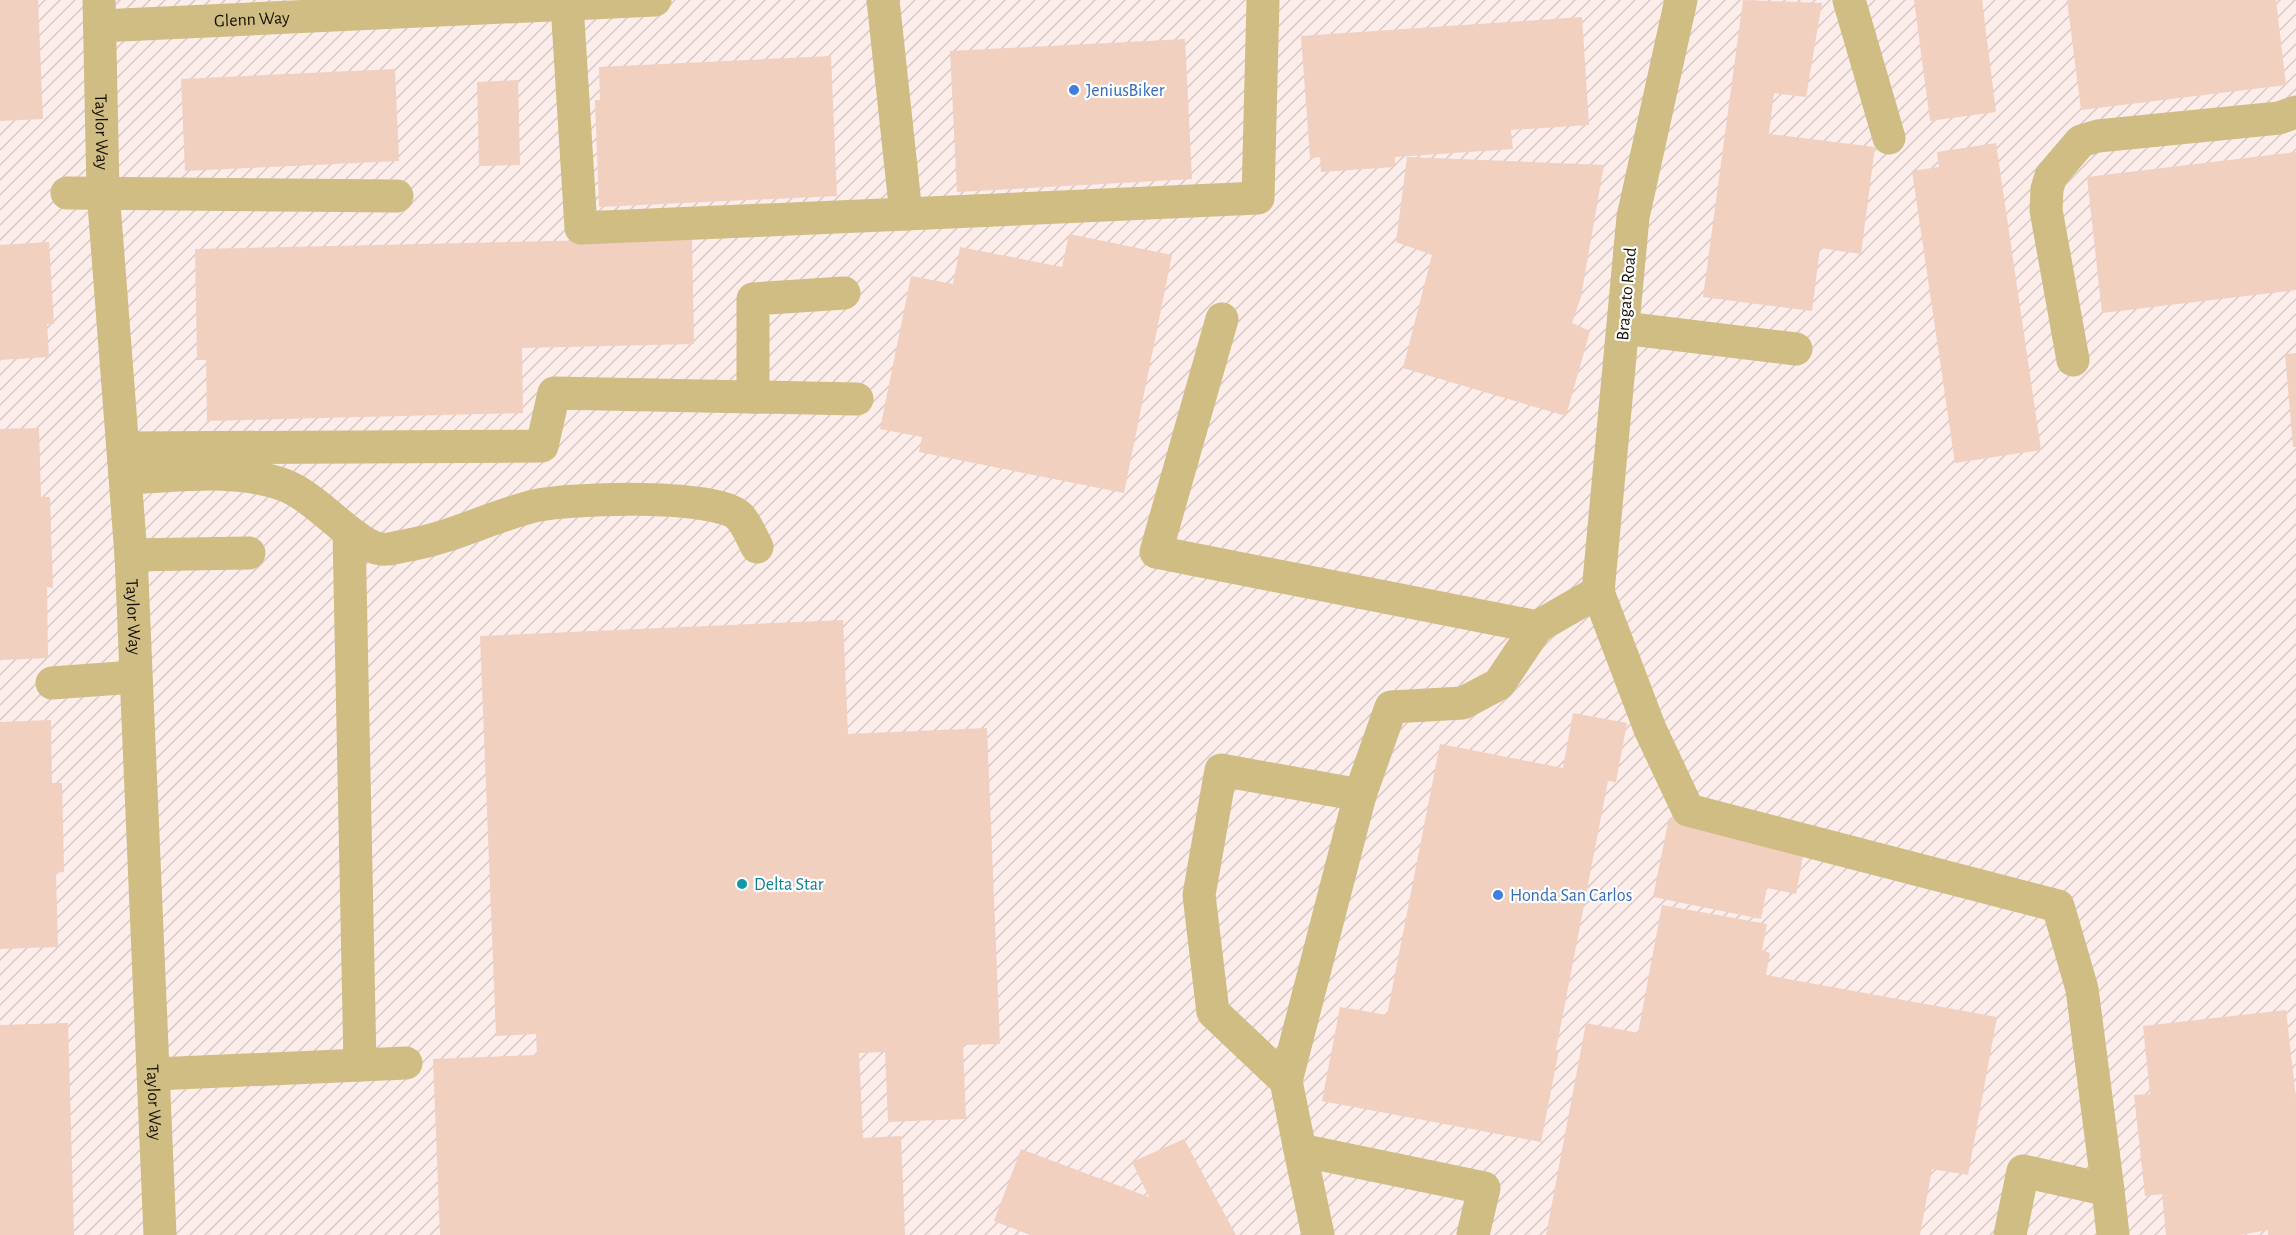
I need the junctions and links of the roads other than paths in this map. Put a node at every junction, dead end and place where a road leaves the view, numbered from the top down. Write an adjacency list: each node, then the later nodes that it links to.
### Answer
1 (655, 0): 7 (street, Glenn Way)
2 (883, 0): 14 (street)
3 (1263, 0): 14 (street)
4 (1681, 0): 17 (street, Bragato Road)
5 (1849, 0): 10 (street)
6 (527, 3): 7 (street, Glenn Way); 8 (street, Glenn Way)
7 (567, 4): 14 (street)
8 (99, 13): 11 (street, Taylor Way)
9 (2296, 112): 19 (street)
10 (1889, 138)
11 (103, 191): 12 (street); 13 (street); 22 (street, Taylor Way)
12 (67, 193)
13 (397, 196)
14 (906, 214)
15 (844, 293): 20 (street)
16 (1222, 319): 28 (street)
17 (1623, 328): 18 (street); 27 (street, Bragato Road)
18 (1796, 349)
19 (2073, 360)
20 (753, 397): 21 (street); 22 (street)
21 (857, 399)
22 (125, 463): 23 (street); 26 (street, Taylor Way)
23 (349, 532): 24 (street); 33 (street)
24 (757, 547)
25 (249, 553): 26 (street)
26 (131, 555): 29 (street, Taylor Way)
27 (1598, 591): 28 (street); 37 (street)
28 (1537, 627): 31 (street)
29 (134, 677): 30 (street); 34 (street, Taylor Way)
30 (52, 683)
31 (1360, 795): 35 (street); 35 (street)
32 (406, 1063): 33 (street)
33 (360, 1065): 34 (street)
34 (155, 1074): 38 (street, Taylor Way)
35 (1286, 1081): 36 (street)
36 (1300, 1150): 39 (street); 40 (street)
37 (2108, 1190): 41 (street); 42 (street)
38 (160, 1235)
39 (1318, 1235)
40 (1473, 1235)
41 (2010, 1235)
42 (2113, 1235)

